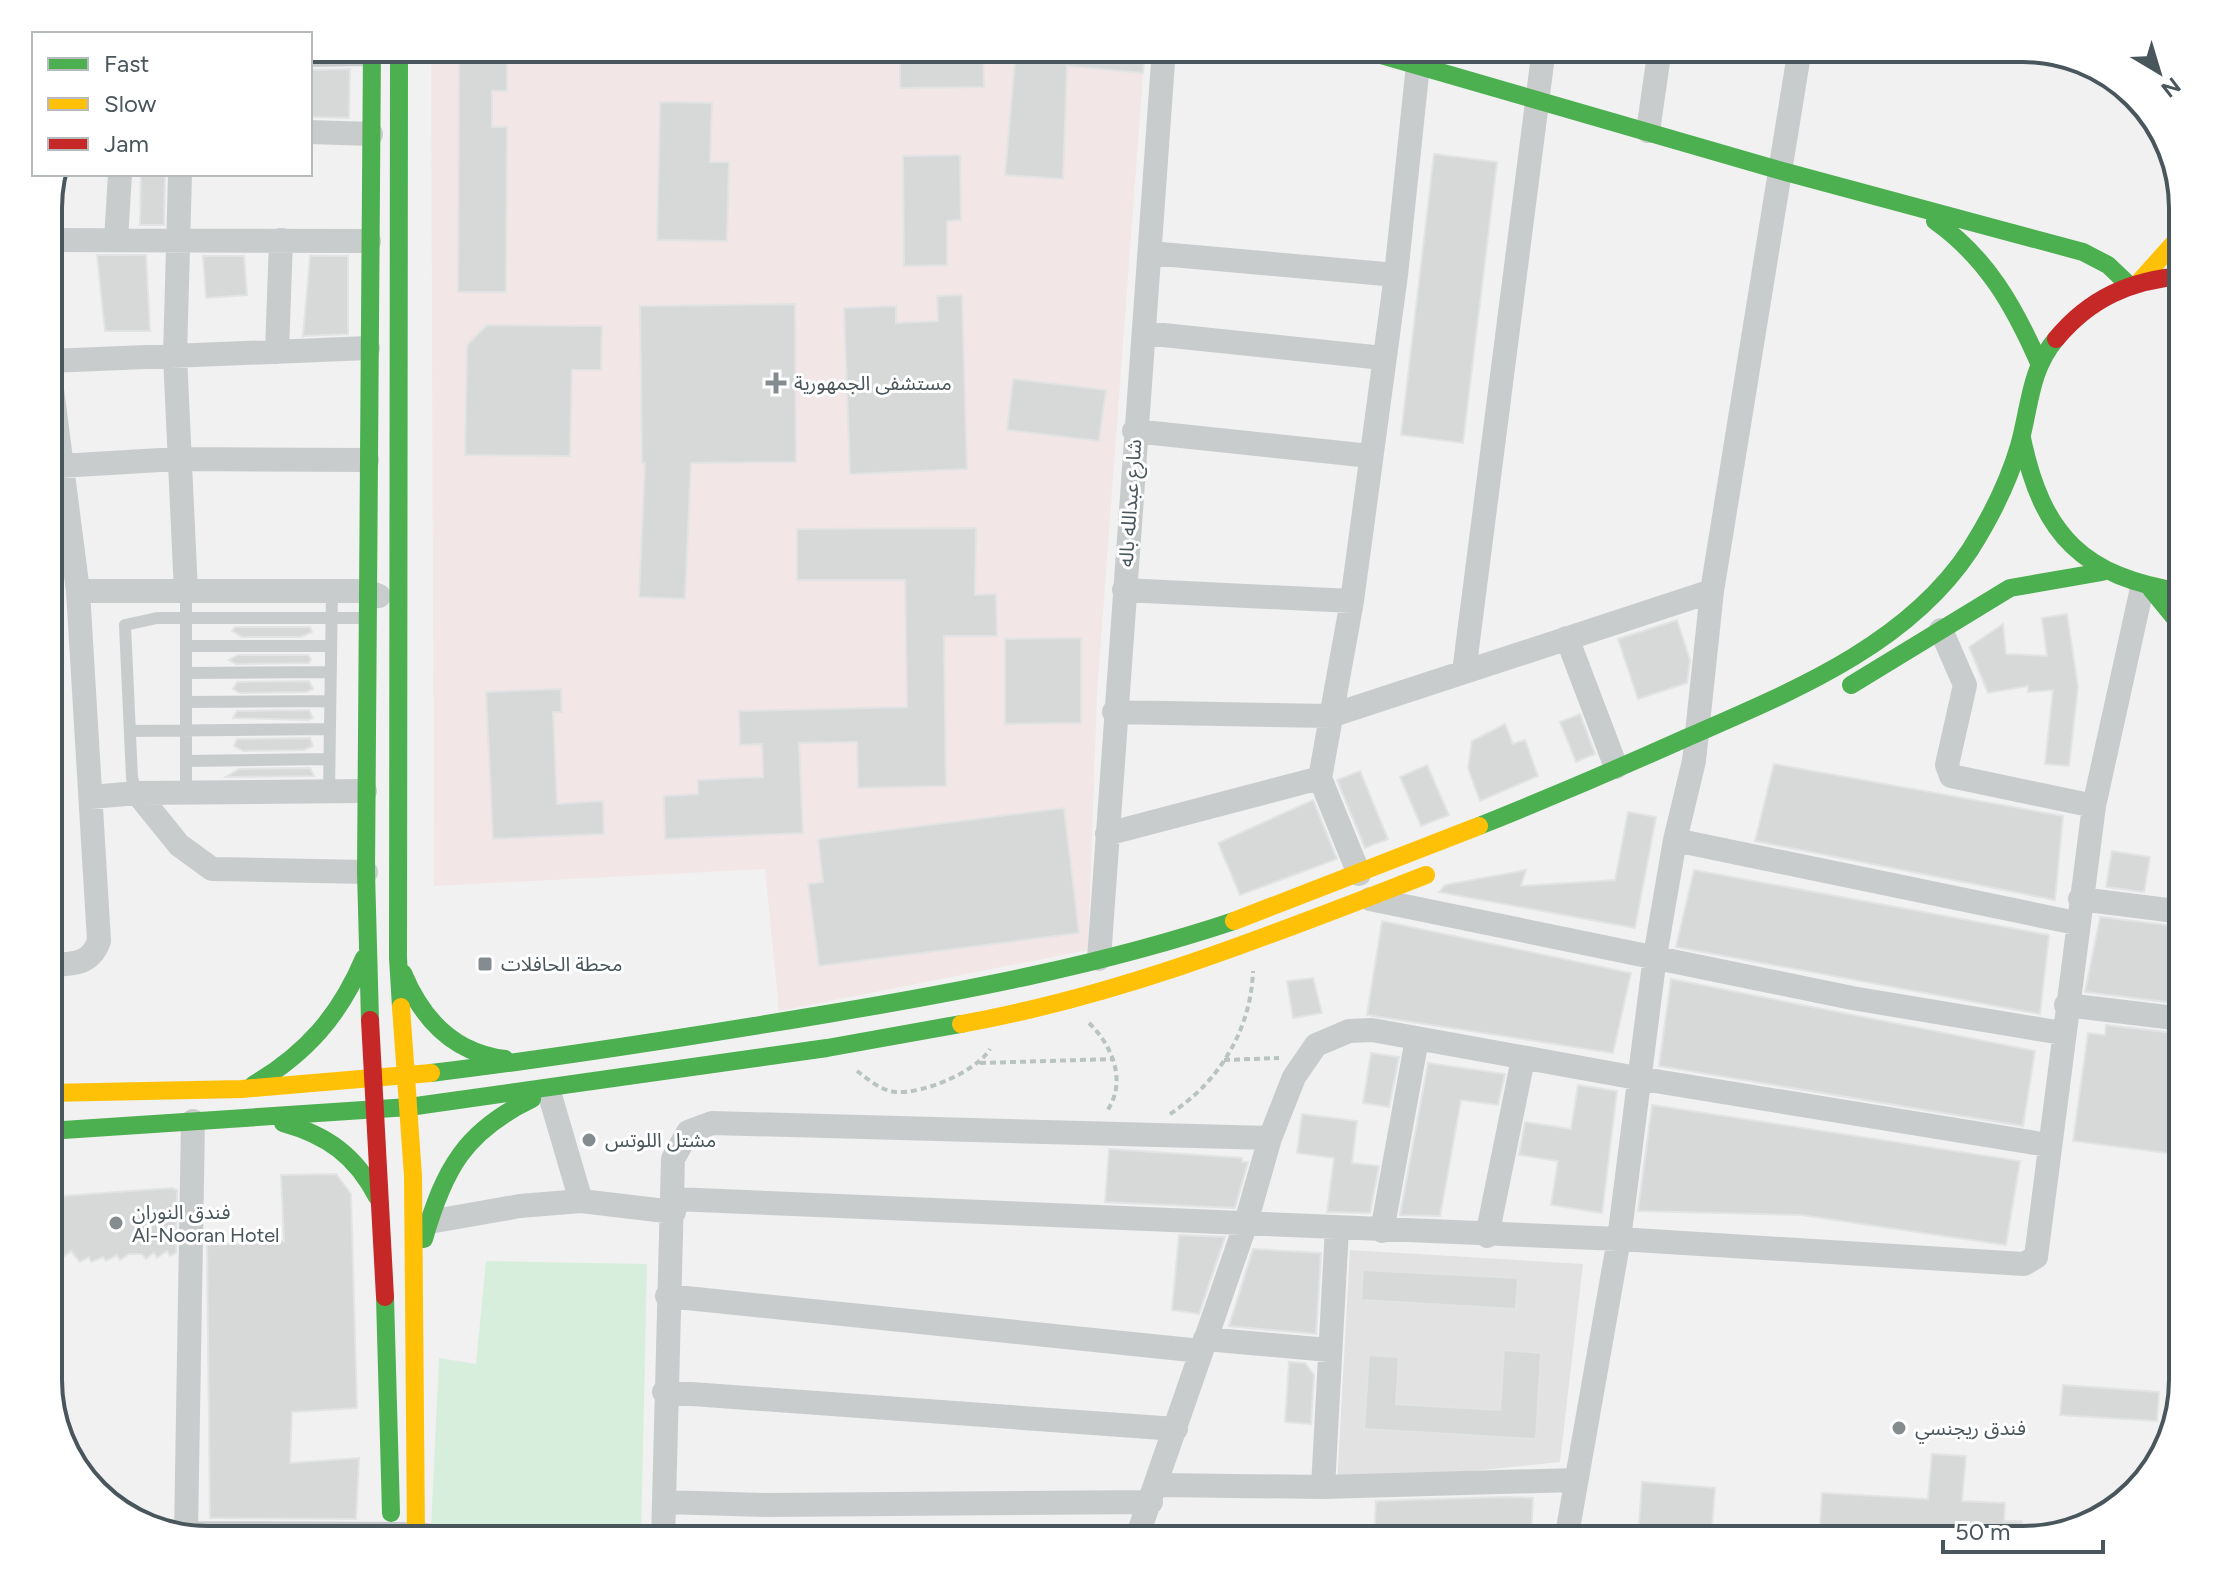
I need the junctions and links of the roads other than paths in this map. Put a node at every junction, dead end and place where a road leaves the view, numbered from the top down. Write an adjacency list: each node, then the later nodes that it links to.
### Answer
1 (372, 62): 12 (main road)
2 (399, 62): 51 (main road)
3 (1163, 62): 23 (street, شارع عبدالله باله)
4 (1407, 62): 8 (main road)
5 (1542, 62): 9 (street)
6 (1658, 62): 10 (street)
7 (1798, 62): 13 (street)
8 (1418, 65): 9 (main road); 24 (street)
9 (1537, 98): 10 (main road); 61 (street)
10 (1648, 131): 13 (main road)
11 (312, 132): 12 (street)
12 (371, 134): 21 (main road)
13 (1782, 171): 16 (main road); 47 (street)
14 (120, 176): 19 (street)
15 (180, 176): 17 (street)
16 (1914, 208): 26 (main road); 33 (main road)
17 (181, 239): 19 (street); 20 (street); 30 (street)
18 (62, 240): 19 (street)
19 (116, 240)
20 (281, 240): 21 (street); 29 (street)
21 (369, 241): 28 (main road)
22 (2169, 247): 26 (main road)
23 (1150, 253): 24 (street); 27 (street, شارع عبدالله باله)
24 (1396, 275): 31 (street)
25 (2169, 278): 26 (main road)
26 (2134, 282): 33 (main road)
27 (1144, 333): 31 (street); 34 (street, شارع عبدالله باله)
28 (368, 348): 29 (street); 38 (main road)
29 (277, 352): 30 (street)
30 (175, 356): 32 (street); 37 (street)
31 (1383, 358): 36 (street)
32 (62, 360)
33 (2039, 363): 35 (main road)
34 (1134, 431): 36 (street); 43 (street, شارع عبدالله باله)
35 (2022, 435): 41 (main road); 71 (main road)
36 (1370, 456): 50 (street)
37 (177, 459): 38 (street); 39 (street); 48 (street)
38 (367, 460): 46 (main road)
39 (62, 466)
40 (62, 480): 45 (street)
41 (2102, 572): 42 (main road); 56 (main road)
42 (2146, 588): 44 (main road); 52 (main road); 82 (street)
43 (1124, 590): 50 (street); 66 (street, شارع عبدالله باله)
44 (2169, 590)
45 (78, 591): 48 (street); 81 (street)
46 (366, 591): 49 (street); 51 (street); 55 (main road)
47 (1712, 591): 57 (street); 71 (street)
48 (186, 592): 49 (street); 53 (lane)
49 (332, 592): 54 (lane)
50 (1352, 601): 67 (street)
51 (396, 613): 55 (lane); 93 (main road)
52 (2169, 613)
53 (188, 618): 54 (lane); 58 (lane); 69 (lane)
54 (332, 618): 55 (lane); 59 (lane)
55 (366, 618): 78 (main road)
56 (1941, 630): 63 (main road); 82 (street)
57 (1567, 638): 61 (street); 74 (street)
58 (188, 646): 59 (lane); 62 (lane)
59 (331, 646): 60 (lane)
60 (331, 672): 62 (lane); 64 (lane)
61 (1464, 672): 67 (street)
62 (187, 673): 65 (lane)
63 (1836, 693)
64 (330, 701): 65 (lane); 68 (lane)
65 (187, 702): 70 (lane)
66 (1114, 712): 67 (street); 83 (street, شارع عبدالله باله)
67 (1330, 716): 76 (street)
68 (330, 729): 70 (lane); 72 (lane)
69 (130, 731): 70 (lane); 79 (lane)
70 (187, 731): 73 (lane)
71 (1700, 749): 74 (main road); 75 (main road); 84 (street)
72 (329, 759): 73 (lane); 77 (lane)
73 (187, 761): 80 (lane)
74 (1616, 767): 87 (main road)
75 (1666, 773)
76 (1320, 778): 83 (street); 87 (street)
77 (329, 791): 78 (street); 80 (street)
78 (365, 791): 86 (main road)
79 (137, 793): 80 (street); 81 (street); 86 (street)
80 (186, 793)
81 (91, 797): 95 (street)
82 (2094, 806): 89 (street)
83 (1107, 834): 94 (street, شارع عبدالله باله)
84 (1675, 840): 89 (street); 92 (street)
85 (1440, 869): 88 (main road)
86 (366, 872): 91 (main road)
87 (1359, 874): 94 (main road)
88 (1369, 899): 92 (street); 105 (main road)
89 (2078, 911): 90 (street); 96 (street)
90 (2169, 912)
91 (367, 952): 103 (main road); 106 (main road)
92 (1655, 956): 98 (street); 104 (street)
93 (398, 958): 101 (main road); 102 (main road)
94 (1099, 959): 101 (main road)
95 (62, 964)
96 (2066, 1005): 97 (street); 98 (street)
97 (2169, 1017)
98 (2062, 1033): 114 (street)
99 (1417, 1039): 100 (street); 113 (street); 121 (street)
100 (1523, 1059): 104 (street); 122 (street)
101 (536, 1061): 102 (main road)
102 (403, 1075): 103 (main road); 108 (main road)
103 (372, 1077): 106 (main road); 109 (main road)
104 (1637, 1078): 114 (street); 123 (street)
105 (558, 1088): 108 (main road); 115 (street); 118 (main road)
106 (246, 1089): 107 (main road)
107 (62, 1093)
108 (409, 1107): 109 (main road); 124 (main road)
109 (373, 1111): 110 (main road); 117 (main road)
110 (261, 1117): 111 (main road); 117 (main road)
111 (193, 1121): 112 (main road); 134 (street)
112 (62, 1130)
113 (1270, 1138): 116 (street); 119 (street)
114 (2048, 1145): 123 (street)
115 (581, 1201): 116 (street); 118 (street)
116 (674, 1206): 119 (street); 125 (street)
117 (382, 1208): 135 (main road)
118 (429, 1222): 124 (main road)
119 (1245, 1226): 120 (street); 126 (street)
120 (1337, 1228): 121 (street); 127 (street)
121 (1382, 1231): 122 (street)
122 (1487, 1236): 123 (street)
123 (1619, 1239): 130 (street)
124 (416, 1273): 136 (main road)
125 (667, 1296): 126 (street); 128 (street)
126 (1203, 1345): 127 (street); 129 (street)
127 (1329, 1350): 131 (street)
128 (664, 1392): 129 (street); 133 (street)
129 (1176, 1429): 132 (street)
130 (1575, 1480): 131 (street); 139 (street)
131 (1323, 1487): 132 (street)
132 (1154, 1494): 133 (street); 138 (street)
133 (664, 1502): 137 (street)
134 (186, 1524)
135 (391, 1526)
136 (416, 1526)
137 (663, 1526)
138 (1141, 1526)
139 (1568, 1526)

